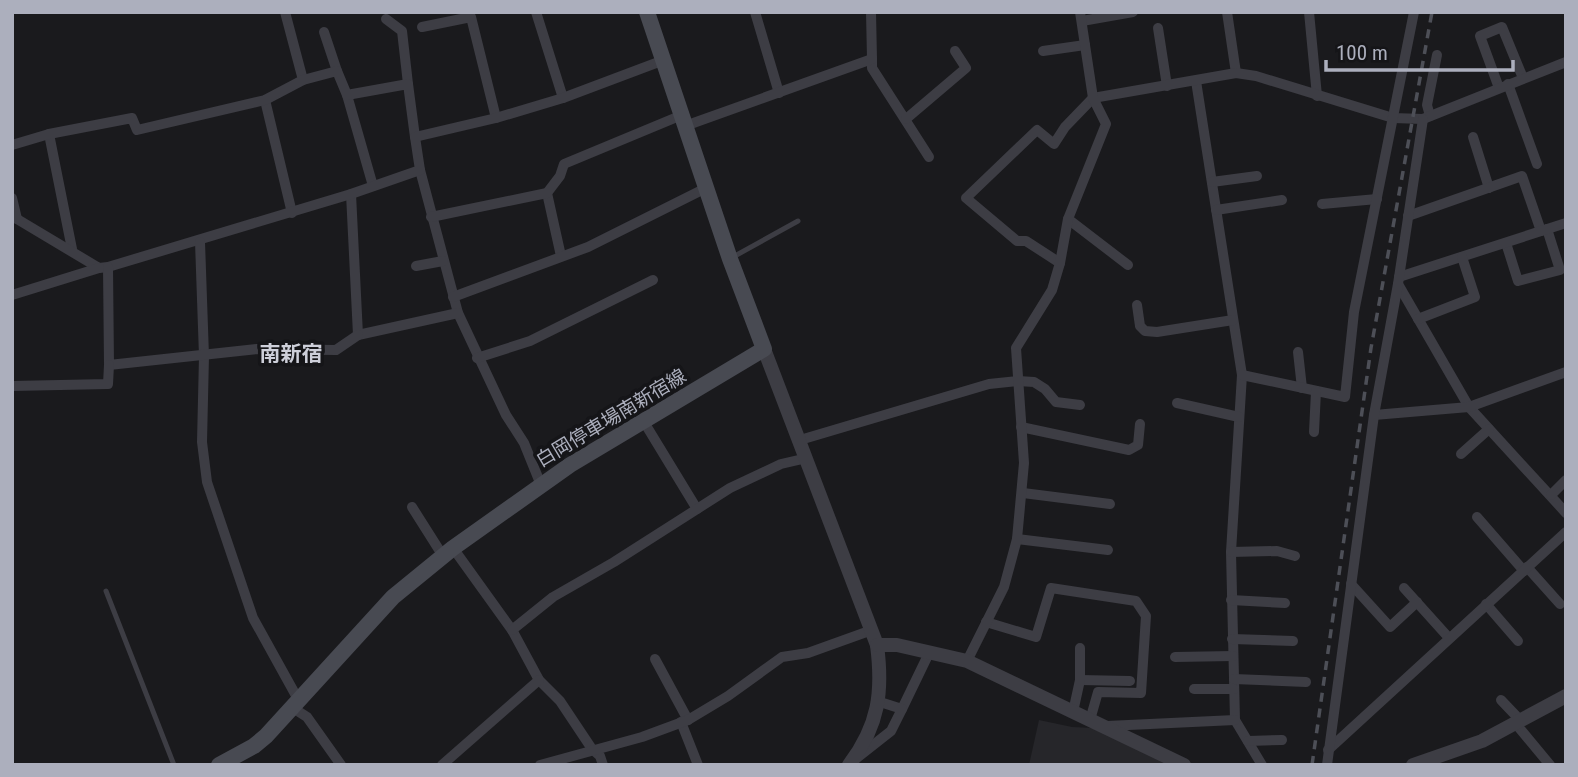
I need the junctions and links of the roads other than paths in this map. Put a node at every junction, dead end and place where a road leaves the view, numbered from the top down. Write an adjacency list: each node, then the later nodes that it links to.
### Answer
1 (285, 12): 25 (street)
2 (536, 12): 33 (street)
3 (647, 12): 20 (main road)
4 (755, 12): 30 (street)
5 (871, 12): 19 (street)
6 (1133, 12): 10 (street)
7 (1227, 12): 23 (street)
8 (1309, 12): 32 (street)
9 (1414, 12): 38 (street)
10 (1081, 17): 15 (street)
11 (386, 19): 27 (street)
12 (422, 27): 37 (street)
13 (1158, 28): 28 (street)
14 (324, 32): 22 (street)
15 (1085, 45): 17 (street); 34 (street)
16 (955, 51): 39 (street)
17 (1043, 51)
18 (1437, 55): 36 (street)
19 (872, 59): 30 (street); 39 (street)
20 (664, 60): 33 (street); 40 (main road)
21 (1566, 62): 24 (street)
22 (337, 71): 25 (street); 31 (street)
23 (1236, 74): 26 (street); 32 (street)
24 (1523, 78): 29 (street); 29 (street)
25 (303, 80): 35 (street)
26 (1196, 81): 28 (street); 49 (street)
27 (408, 84): 31 (street); 42 (street)
28 (1167, 86): 34 (street)
29 (1504, 86): 36 (street); 46 (street)
30 (779, 93): 40 (street)
31 (347, 95): 50 (street)
32 (1317, 96): 38 (street)
33 (563, 98): 37 (street)
34 (1093, 98): 64 (street); 75 (street)
35 (264, 100): 41 (street); 60 (street)
36 (1427, 117): 38 (street); 61 (street)
37 (496, 118): 42 (street)
38 (1394, 118): 56 (street)
39 (906, 119): 45 (street)
40 (683, 121): 51 (main road); 53 (street)
41 (49, 134): 44 (street); 70 (street)
42 (415, 137): 47 (street)
43 (1472, 137): 52 (street)
44 (12, 145)
45 (929, 157)
46 (1537, 164)
47 (419, 170): 50 (street); 63 (street)
48 (1257, 176): 49 (street)
49 (1212, 182): 59 (street)
50 (373, 186): 54 (street)
51 (706, 188): 71 (street); 73 (main road)
52 (1489, 188): 61 (street); 67 (street)
53 (547, 192): 63 (street); 71 (street)
54 (351, 194): 60 (street); 87 (street)
55 (12, 198): 62 (street)
56 (1377, 199): 58 (street); 98 (street)
57 (1282, 200): 59 (street)
58 (1322, 204)
59 (1216, 210): 86 (street)
60 (292, 213): 68 (street)
61 (1408, 216): 80 (street)
62 (15, 217): 70 (street)
63 (431, 218): 74 (street)
64 (1068, 219): 75 (street); 76 (street)
65 (798, 220): 73 (lane)
66 (1566, 223): 67 (street)
67 (1544, 230): 69 (street); 69 (street)
68 (200, 242): 78 (street); 90 (street)
69 (1506, 243): 72 (street)
70 (72, 250): 78 (street)
71 (561, 256): 82 (street)
72 (1462, 257): 80 (street); 85 (street)
73 (730, 259): 88 (main road)
74 (443, 261): 77 (street); 82 (street)
75 (1060, 263): 95 (street)
76 (1128, 265)
77 (416, 266)
78 (104, 267): 81 (street); 92 (street)
79 (653, 280): 91 (street)
80 (1398, 281): 85 (street); 102 (street)
81 (12, 295)
82 (453, 297): 84 (street)
83 (1137, 305): 86 (street)
84 (458, 313): 87 (street); 91 (street)
85 (1418, 319): 101 (street)
86 (1233, 320): 94 (street)
87 (358, 335): 90 (street)
88 (764, 349): 104 (main road, 白岡停車場南新宿線); 109 (street)
89 (1298, 352): 97 (street)
90 (204, 356): 92 (street); 159 (street)
91 (477, 358): 113 (street)
92 (109, 365): 96 (street)
93 (1566, 372): 101 (street)
94 (1242, 375): 97 (street); 103 (street)
95 (1018, 381): 100 (street); 106 (street); 109 (street)
96 (12, 386)
97 (1302, 388): 98 (street)
98 (1316, 391): 108 (street)
99 (1177, 404): 103 (street)
100 (1080, 405)
101 (1469, 407): 102 (street); 107 (street)
102 (1374, 415): 128 (street)
103 (1239, 417): 125 (street)
104 (644, 422): 113 (main road, 白岡停車場南新宿線); 118 (street)
105 (1140, 424): 106 (street)
106 (1021, 427): 114 (street)
107 (1489, 429): 110 (street); 115 (street)
108 (1314, 432)
109 (800, 440): 111 (street)
110 (1461, 454)
111 (807, 457): 118 (street); 138 (street)
112 (1566, 480): 115 (street)
113 (541, 485): 124 (main road, 白岡停車場南新宿線)
114 (1023, 494): 116 (street); 122 (street)
115 (1551, 495): 119 (street)
116 (1111, 505)
117 (412, 507): 124 (street)
118 (697, 509): 137 (street)
119 (1566, 513)
120 (1477, 517): 127 (street)
121 (1566, 532): 127 (street)
122 (1017, 539): 123 (street); 136 (street)
123 (1108, 550)
124 (448, 552): 137 (street); 159 (main road, 白岡停車場南新宿線)
125 (1231, 552): 126 (street); 131 (street)
126 (1295, 556)
127 (1525, 569): 134 (street); 135 (street)
128 (1351, 584): 132 (street); 170 (street)
129 (1404, 588): 132 (street)
130 (106, 591): 172 (lane)
131 (1231, 600): 133 (street); 140 (street)
132 (1417, 602): 139 (street)
133 (1285, 603)
134 (1486, 604): 139 (street); 142 (street)
135 (1560, 604)
136 (986, 622): 149 (street); 162 (street)
137 (512, 630): 150 (street)
138 (872, 630): 143 (street); 164 (street)
139 (1449, 638): 170 (street)
140 (1232, 639): 141 (street); 146 (street)
141 (1293, 641)
142 (1518, 641)
143 (877, 645): 145 (street); 158 (street)
144 (1080, 648): 151 (street)
145 (930, 651): 149 (street); 160 (street)
146 (1233, 656): 147 (street); 154 (street)
147 (1175, 657)
148 (655, 659): 164 (street)
149 (967, 661): 161 (street)
150 (539, 680): 169 (street); 175 (street)
151 (1080, 680): 152 (street); 161 (street)
152 (1130, 681)
153 (1306, 682): 154 (street)
154 (1234, 684): 155 (street); 163 (street)
155 (1194, 689)
156 (1566, 696): 165 (street)
157 (1501, 700): 165 (street)
158 (880, 702): 160 (street); 171 (street)
159 (296, 705): 173 (main road, 白岡停車場南新宿線); 174 (street)
160 (902, 709): 171 (street)
161 (1073, 712): 162 (street)
162 (1090, 720): 166 (street)
163 (1236, 720): 166 (street); 168 (street)
164 (685, 721): 169 (street); 178 (street)
165 (1519, 722): 182 (street); 183 (street)
166 (1104, 727): 179 (street)
167 (1282, 740): 168 (street)
168 (1248, 741): 180 (street)
169 (592, 749): 176 (street); 177 (street)
170 (1328, 750): 181 (street)
171 (850, 764)
172 (174, 765)
173 (219, 765)
174 (341, 765)
175 (442, 765)
176 (540, 765)
177 (603, 765)
178 (698, 765)
179 (1184, 765)
180 (1262, 765)
181 (1327, 765)
182 (1413, 765)
183 (1550, 765)

